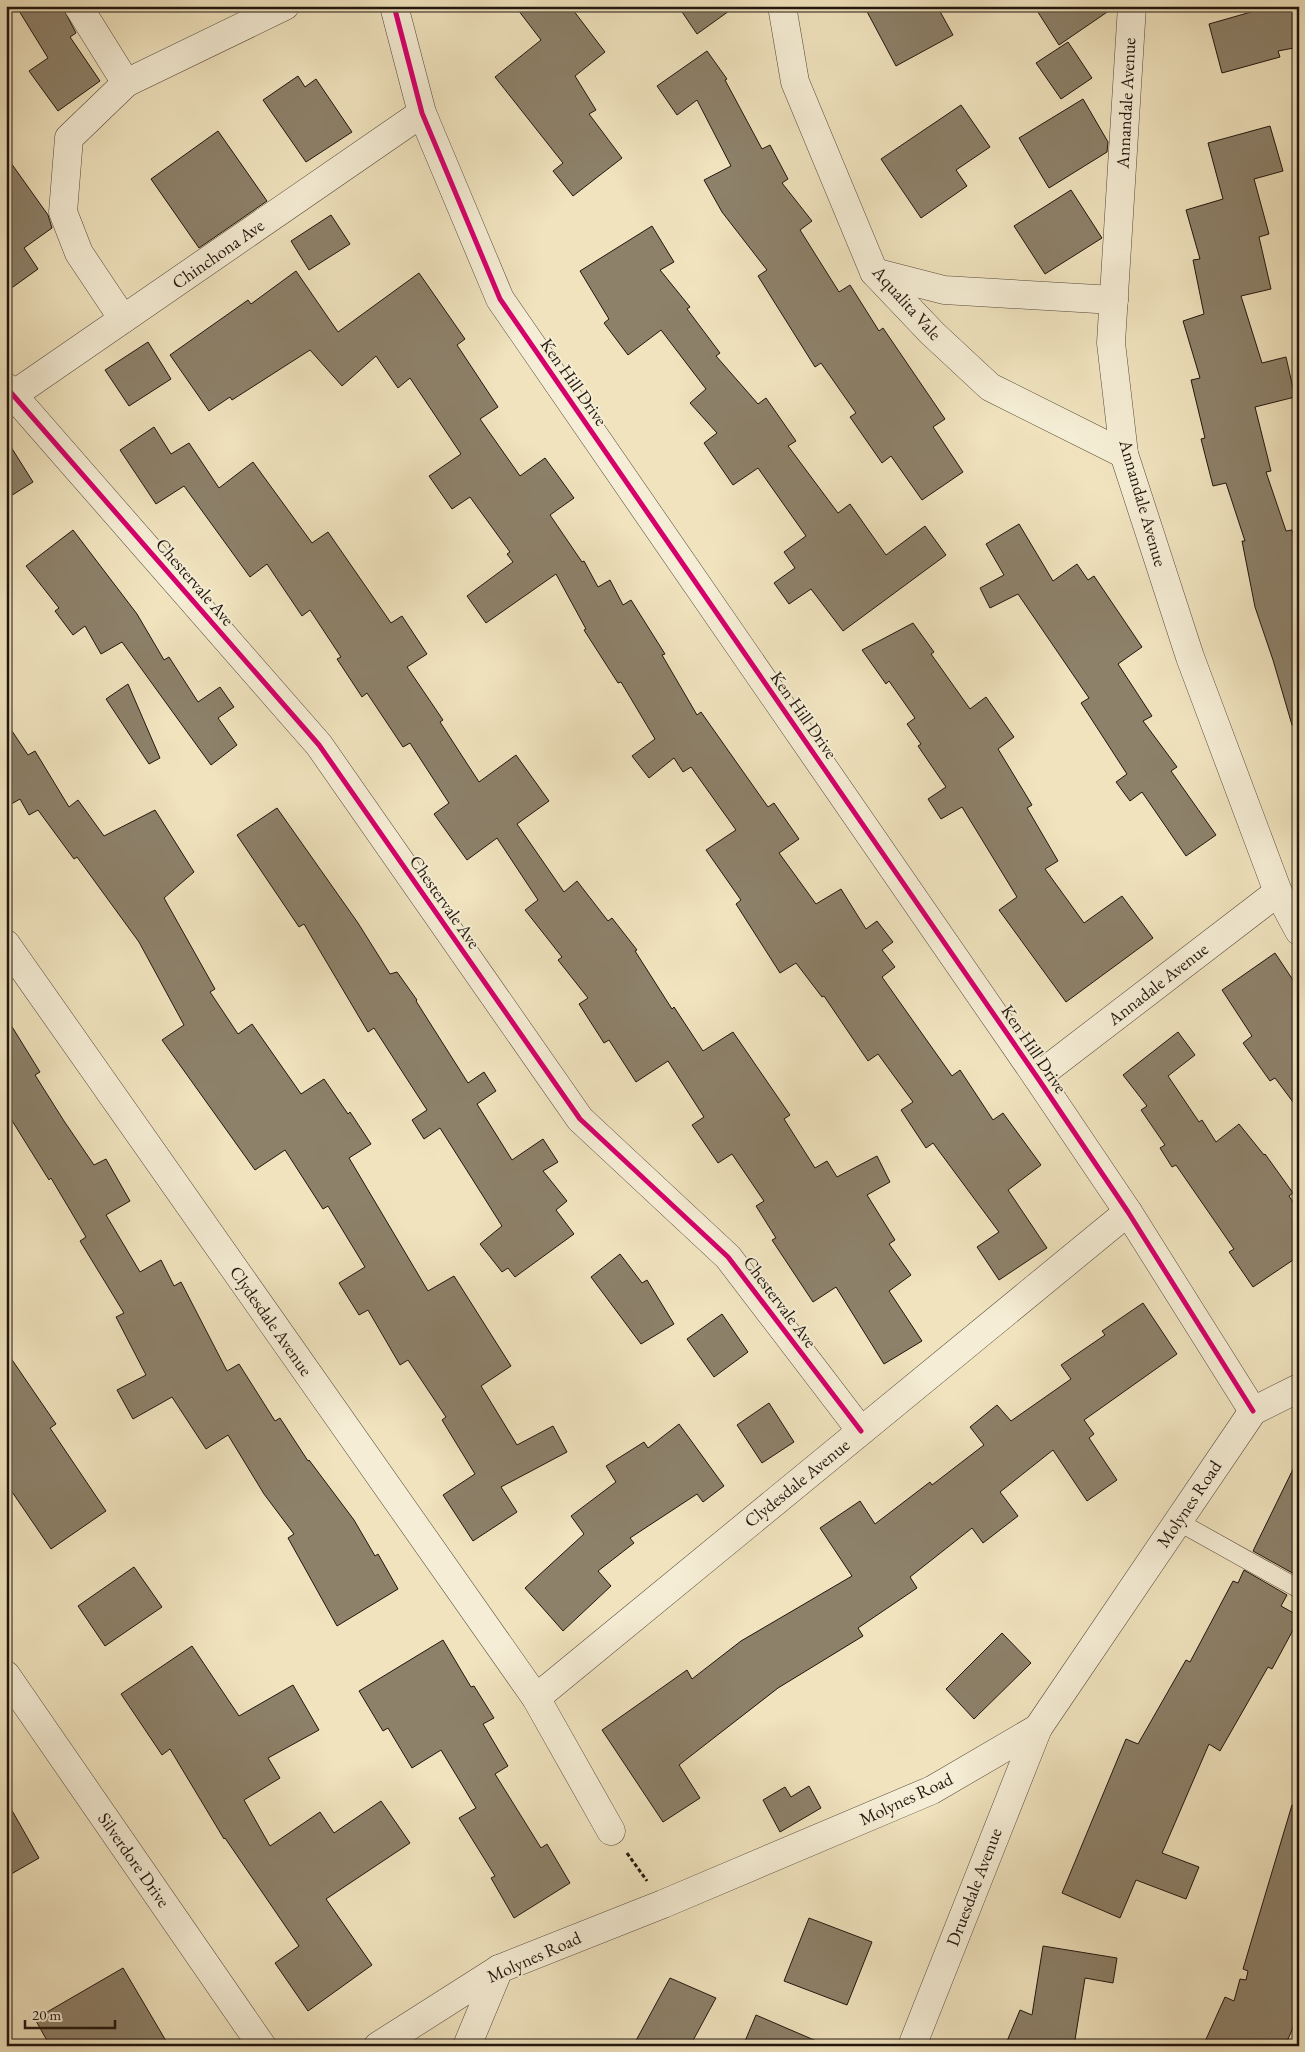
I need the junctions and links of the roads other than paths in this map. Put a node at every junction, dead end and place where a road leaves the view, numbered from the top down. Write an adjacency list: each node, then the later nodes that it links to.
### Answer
1 (78, 6): 6 (street)
2 (285, 6): 6 (street)
3 (394, 6): 7 (street, Ken Hill Drive)
4 (782, 6): 8 (street, Aqualita Vale)
5 (1132, 6): 9 (street, Annandale Avenue)
6 (126, 83): 10 (street)
7 (422, 113): 10 (street, Chinchona Ave); 16 (street, Ken Hill Drive)
8 (874, 272): 9 (street); 12 (street, Aqualita Vale)
9 (1114, 300): 12 (street, Annandale Avenue)
10 (123, 319): 11 (street, Chinchona Ave)
11 (10, 391): 20 (street, Chestervale Ave)
12 (1124, 454): 13 (street, Annandale Avenue)
13 (1278, 892): 14 (street, Annandale Avenue); 16 (street, Annadale Avenue)
14 (1299, 931)
15 (6, 944): 24 (street, Clydesdale Avenue)
16 (1037, 1077): 17 (street, Ken Hill Drive)
17 (1128, 1212): 19 (street, Ken Hill Drive); 20 (street, Clydesdale Avenue)
18 (1299, 1388): 19 (street, Molynes Road)
19 (1252, 1411): 21 (street, Molynes Road)
20 (860, 1431): 24 (street, Clydesdale Avenue)
21 (1177, 1522): 22 (lane); 25 (street, Molynes Road)
22 (1299, 1588)
23 (6, 1675): 28 (street, Silverdore Drive)
24 (536, 1698): 26 (street, Clydesdale Avenue)
25 (1038, 1728): 27 (street, Molynes Road); 31 (street, Druesdale Avenue)
26 (611, 1831)
27 (499, 1969): 29 (street, Molynes Road); 30 (street)
28 (262, 2046)
29 (378, 2046)
30 (467, 2046)
31 (912, 2046)

